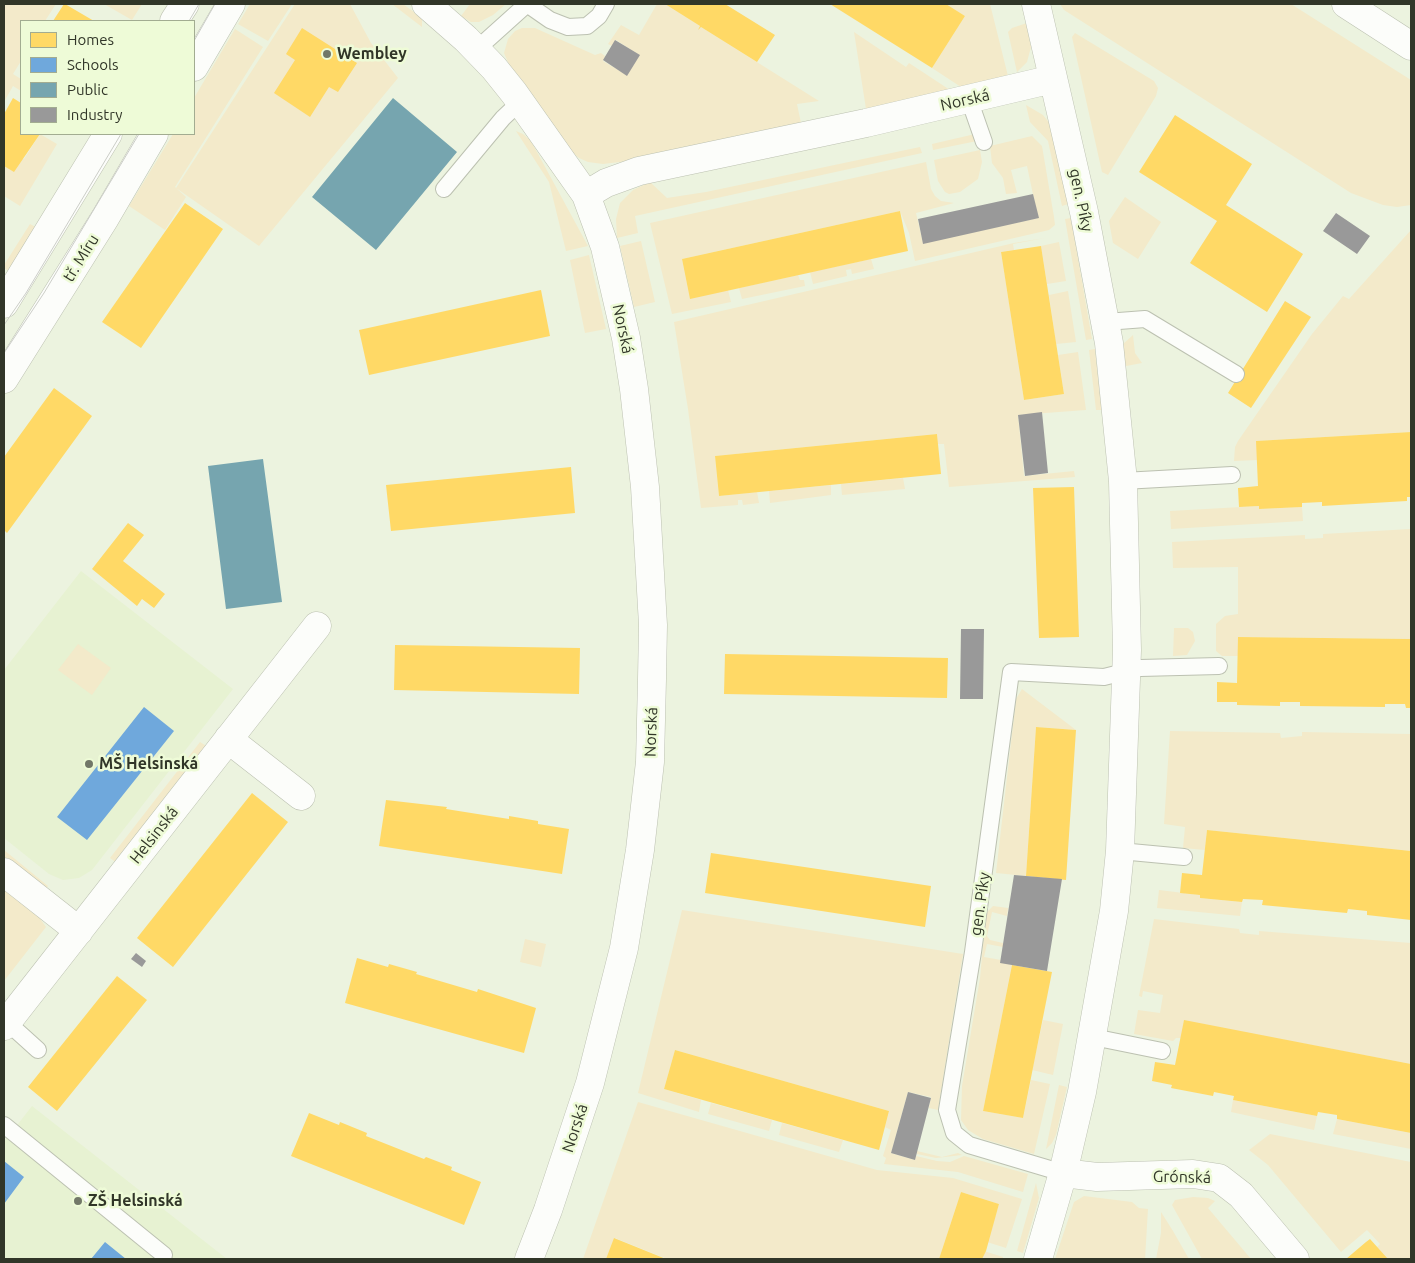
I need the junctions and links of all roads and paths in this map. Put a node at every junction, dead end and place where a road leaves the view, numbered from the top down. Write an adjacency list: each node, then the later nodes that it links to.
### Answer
1 (185, 4): 7 (street)
2 (231, 4): 10 (street)
3 (426, 4): 9 (street, Norská)
4 (606, 4): 9 (lane)
5 (1036, 4): 11 (street, gen. Píky)
6 (1346, 4): 8 (street)
7 (175, 20)
8 (1411, 46)
9 (477, 49): 13 (street, Norská)
10 (195, 64)
11 (1053, 79): 12 (street, Norská); 20 (street, gen. Píky)
12 (969, 99): 16 (lane); 18 (street, Norská)
13 (520, 102): 17 (lane); 18 (street, Norská)
14 (107, 135): 19 (street)
15 (153, 135): 22 (street, tř. Míru)
16 (984, 142)
17 (444, 188)
18 (586, 194): 41 (street, Norská)
19 (4, 304)
20 (1106, 322): 21 (lane); 24 (street, gen. Píky)
21 (1236, 374)
22 (4, 379)
23 (1232, 475): 24 (lane)
24 (1123, 481): 27 (street, gen. Píky)
25 (317, 626): 28 (street, Helsinská)
26 (1219, 666): 27 (lane, gen. Píky)
27 (1127, 671): 30 (street, gen. Píky); 39 (lane, gen. Píky)
28 (228, 739): 29 (street); 33 (street, Helsinská)
29 (301, 796)
30 (1120, 851): 31 (lane); 35 (street, gen. Píky)
31 (1184, 857)
32 (4, 872): 33 (street)
33 (79, 931): 34 (street, Helsinská)
34 (5, 1024): 36 (lane)
35 (1093, 1037): 37 (lane); 39 (street, gen. Píky)
36 (38, 1050)
37 (1162, 1051)
38 (4, 1125): 40 (lane)
39 (1063, 1172): 42 (street, gen. Píky); 43 (street, Grónská)
40 (164, 1255)
41 (529, 1259)
42 (1038, 1259)
43 (1295, 1259)

